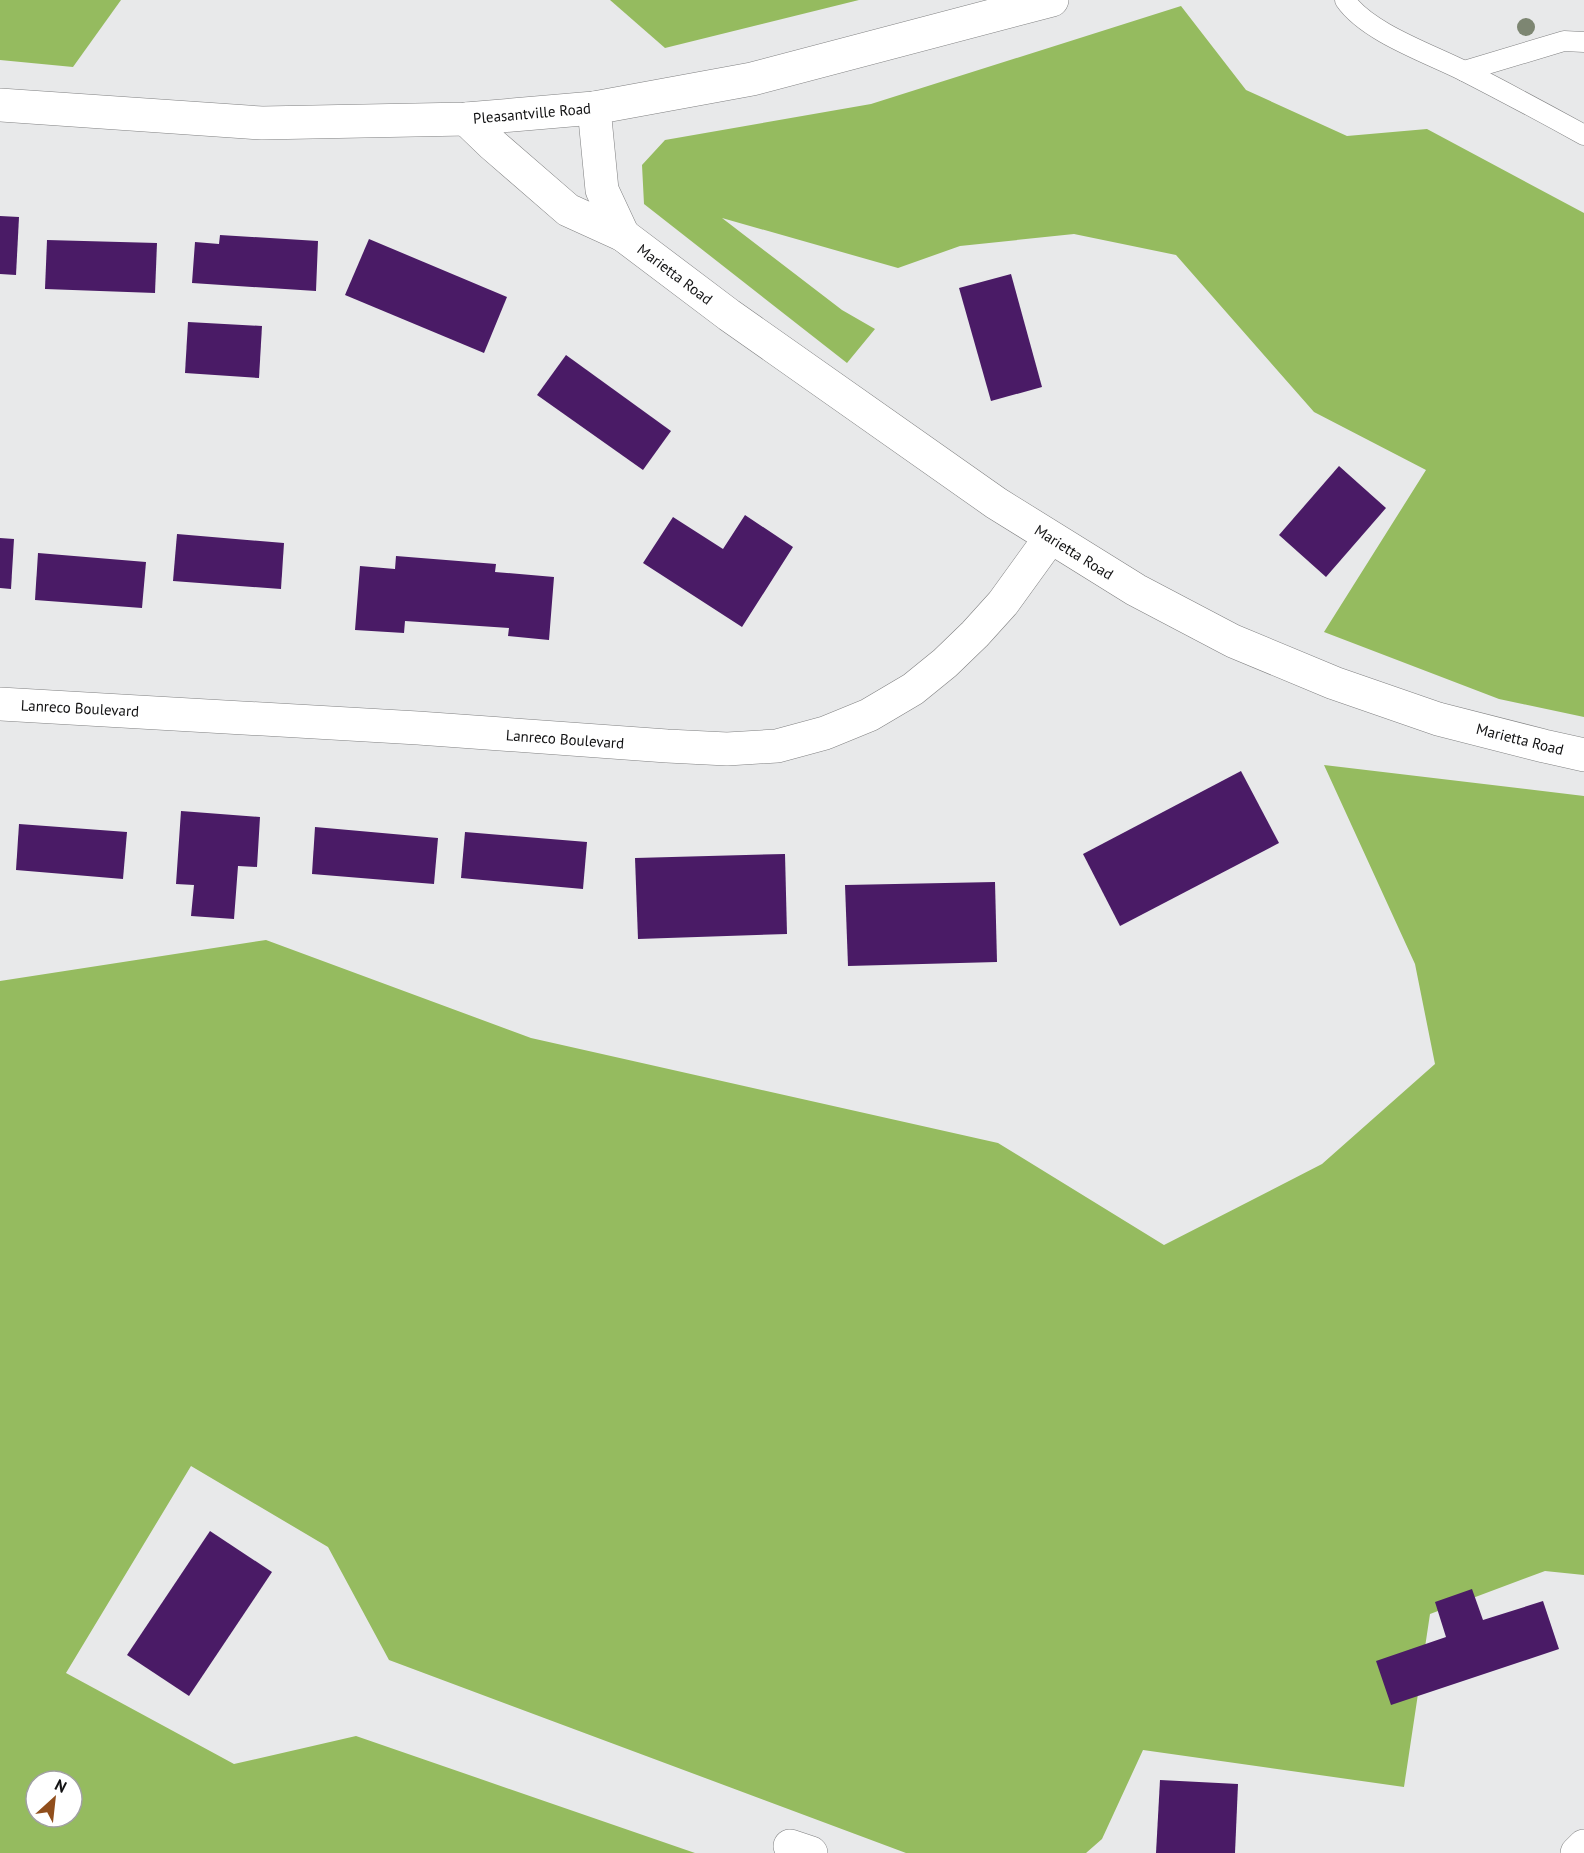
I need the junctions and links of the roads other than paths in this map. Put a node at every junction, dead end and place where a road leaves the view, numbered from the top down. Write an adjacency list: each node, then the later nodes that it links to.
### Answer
1 (1052, 0): 6 (street, Pleasantville Road)
2 (1345, 0): 4 (lane)
3 (1584, 42): 4 (lane)
4 (1464, 71): 8 (lane)
5 (0, 105): 7 (street, Pleasantville Road)
6 (594, 108): 7 (street, Pleasantville Road); 9 (street, Marietta Road)
7 (466, 119): 9 (street, Marietta Road)
8 (1584, 135)
9 (623, 235): 10 (street, Marietta Road)
10 (1050, 538): 11 (street, Lanreco Boulevard); 12 (street, Marietta Road)
11 (0, 704)
12 (1584, 755)
13 (1584, 1846): 14 (street)
14 (1577, 1853)

